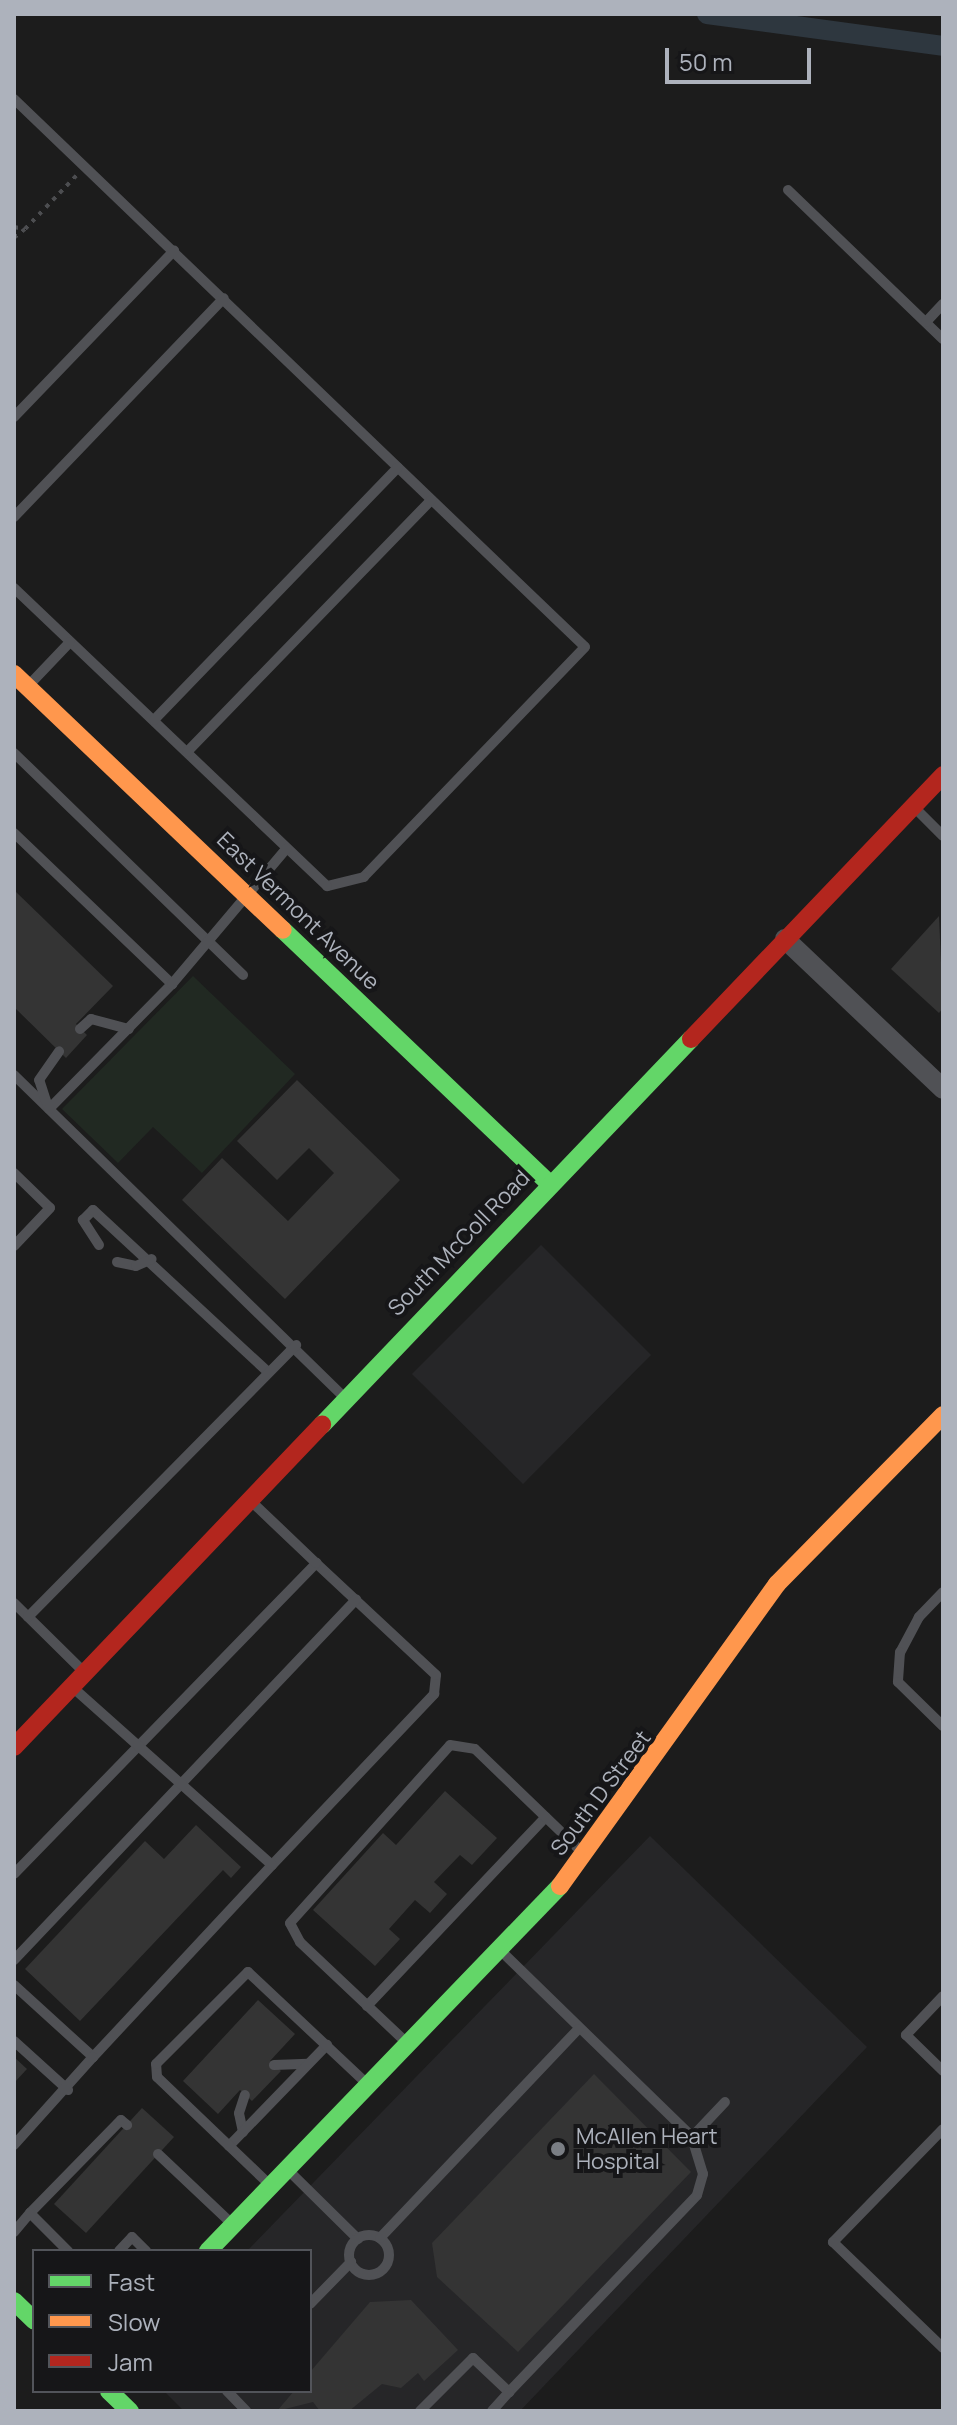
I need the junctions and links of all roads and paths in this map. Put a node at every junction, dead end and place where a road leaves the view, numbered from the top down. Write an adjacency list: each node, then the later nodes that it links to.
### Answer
1 (14, 99): 2 (lane)
2 (85, 167): 5 (path); 7 (lane)
3 (788, 190): 10 (lane)
4 (14, 227): 5 (path)
5 (25, 229): 6 (path)
6 (14, 238)
7 (174, 251): 8 (lane); 12 (lane)
8 (224, 298): 13 (lane); 15 (lane)
9 (943, 304): 10 (lane)
10 (926, 322): 11 (lane)
11 (943, 339)
12 (14, 417)
13 (398, 467): 14 (lane); 19 (lane)
14 (431, 500): 20 (lane); 26 (lane)
15 (14, 517)
16 (14, 588): 17 (lane)
17 (70, 642): 18 (lane); 19 (lane)
18 (21, 680): 27 (street, East Vermont Avenue)
19 (154, 720): 20 (lane)
20 (187, 752): 26 (lane)
21 (15, 757): 29 (lane)
22 (943, 775): 23 (street, South McColl Road)
23 (913, 806): 25 (lane); 28 (street, South McColl Road)
24 (14, 833): 31 (lane)
25 (943, 836)
26 (286, 849): 27 (lane)
27 (247, 896): 29 (lane); 39 (street, East Vermont Avenue)
28 (785, 939): 36 (street); 39 (street, South McColl Road)
29 (210, 941): 30 (lane); 31 (lane)
30 (243, 975)
31 (172, 984): 33 (lane)
32 (80, 1029): 33 (lane)
33 (129, 1029): 37 (lane)
34 (59, 1051): 37 (lane)
35 (14, 1075): 37 (lane)
36 (943, 1089)
37 (49, 1109): 44 (lane)
38 (16, 1179): 41 (lane)
39 (549, 1183): 46 (street, South McColl Road)
40 (99, 1245): 42 (lane)
41 (14, 1246)
42 (152, 1259): 43 (lane); 45 (lane)
43 (117, 1262)
44 (296, 1345): 45 (lane); 46 (lane)
45 (267, 1371): 53 (lane)
46 (345, 1398): 48 (street, South McColl Road)
47 (943, 1415): 60 (street, South D Street)
48 (250, 1499): 49 (lane); 54 (street, South McColl Road)
49 (316, 1563): 51 (lane); 57 (lane)
50 (943, 1592): 55 (lane)
51 (356, 1600): 58 (lane); 61 (lane)
52 (14, 1603): 53 (lane)
53 (28, 1617): 54 (lane)
54 (78, 1679): 56 (street, South McColl Road); 57 (lane)
55 (943, 1726)
56 (14, 1747)
57 (135, 1749): 58 (lane); 62 (lane)
58 (182, 1785): 61 (lane); 64 (lane)
59 (546, 1817): 60 (lane); 67 (lane); 67 (lane)
60 (587, 1857): 63 (street, South D Street)
61 (272, 1865): 72 (lane)
62 (14, 1874)
63 (500, 1950): 68 (lane); 70 (street, South D Street)
64 (14, 1960)
65 (14, 1985): 72 (lane)
66 (943, 1996): 75 (lane)
67 (367, 2006): 70 (lane)
68 (578, 2029): 83 (lane); 92 (lane)
69 (14, 2041): 77 (lane)
70 (409, 2044): 76 (street, South D Street)
71 (327, 2045): 73 (lane); 76 (lane); 85 (lane)
72 (93, 2057): 77 (lane)
73 (308, 2064): 74 (lane); 82 (lane)
74 (274, 2065)
75 (943, 2070)
76 (369, 2086): 87 (street, South D Street)
77 (68, 2090): 84 (lane)
78 (245, 2095): 82 (lane)
79 (725, 2102): 83 (lane)
80 (127, 2125): 89 (lane)
81 (943, 2129): 102 (lane)
82 (243, 2132): 85 (lane)
83 (692, 2137): 103 (lane)
84 (14, 2145)
85 (229, 2146): 88 (lane)
86 (158, 2154): 90 (lane)
87 (287, 2170): 88 (street, South D Street); 93 (lane)
88 (271, 2186): 90 (street, South D Street)
89 (30, 2213): 91 (lane); 94 (lane)
90 (233, 2224): 97 (street, South D Street)
91 (14, 2232)
92 (380, 2238): 93 (lane); 98 (lane)
93 (358, 2239): 98 (lane)
94 (66, 2249)
95 (121, 2249): 96 (lane)
96 (144, 2249)
97 (210, 2249)
98 (351, 2262): 100 (lane)
99 (14, 2301): 101 (street)
100 (312, 2302)
101 (32, 2318)
102 (943, 2348)
103 (509, 2392): 108 (lane); 109 (lane)
104 (111, 2393): 106 (street)
105 (229, 2393): 107 (lane)
106 (130, 2411)
107 (246, 2411)
108 (420, 2411)
109 (492, 2411)

